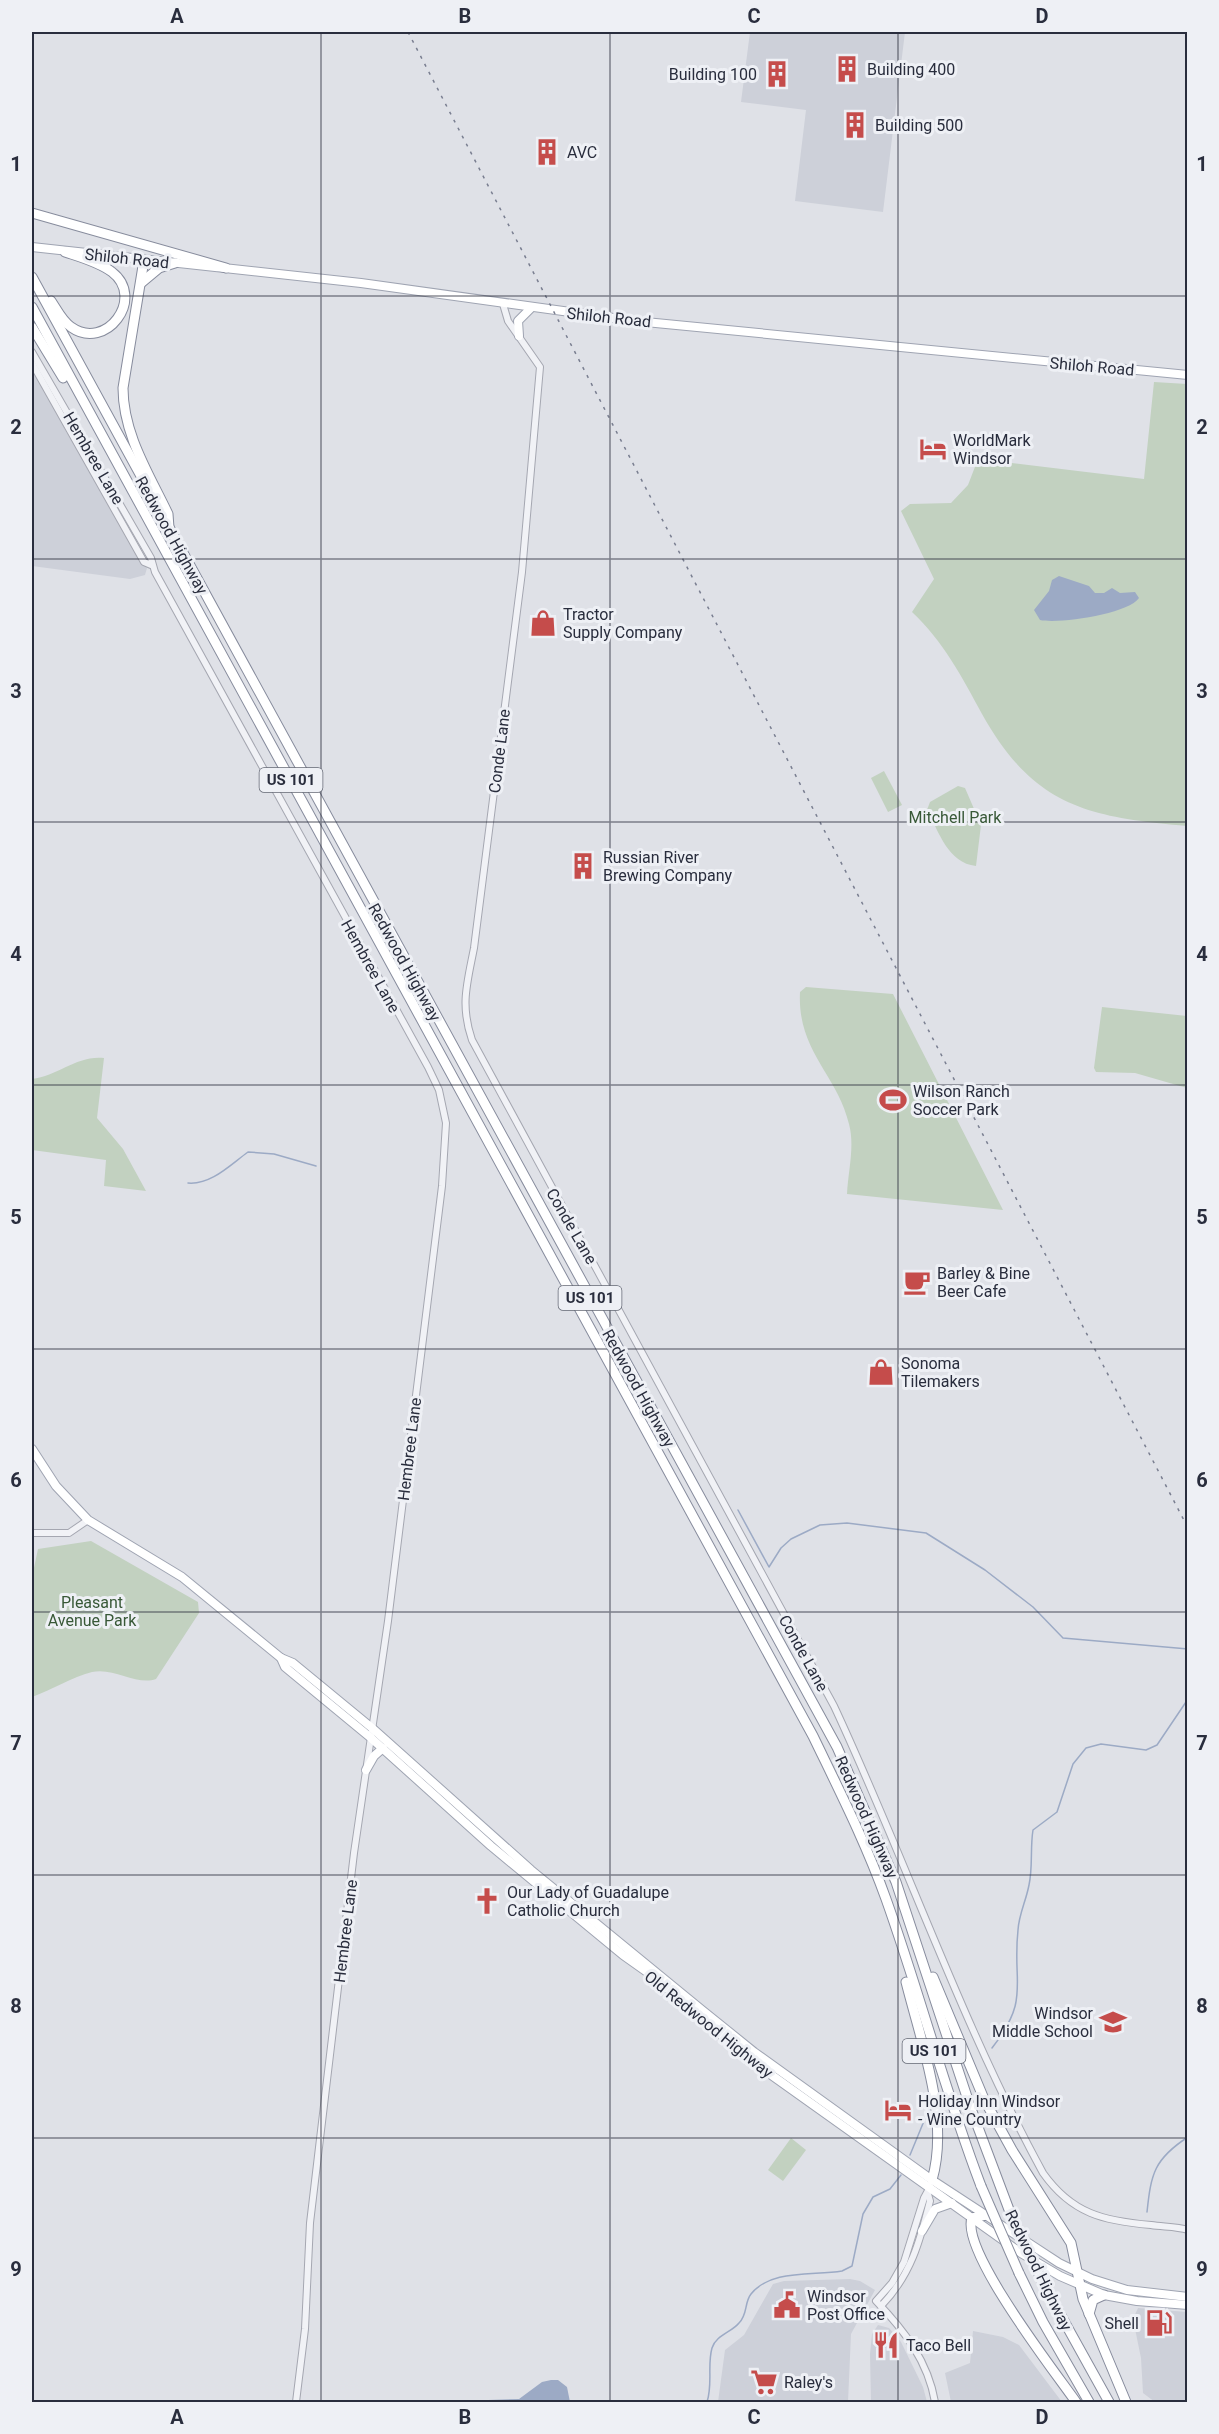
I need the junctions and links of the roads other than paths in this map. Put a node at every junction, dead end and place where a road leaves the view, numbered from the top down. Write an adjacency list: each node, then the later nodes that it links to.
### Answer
1 (32, 213): 6 (highway)
2 (33, 248): 3 (main road, Shiloh Road)
3 (65, 252): 4 (main road, Shiloh Road); 7 (highway)
4 (144, 260): 5 (main road, Shiloh Road); 8 (highway)
5 (175, 263): 6 (main road, Shiloh Road); 8 (highway)
6 (226, 268): 9 (main road, Shiloh Road)
7 (32, 276): 18 (highway, Redwood Highway / US 101)
8 (141, 283): 18 (highway)
9 (503, 304): 11 (main road, Shiloh Road); 13 (street, Conde Lane)
10 (32, 307): 17 (highway, Redwood Highway / US 101)
11 (531, 308): 13 (main road); 16 (main road, Shiloh Road)
12 (32, 327): 17 (highway)
13 (519, 336): 32 (street, Conde Lane)
14 (32, 352): 19 (street, Hembree Lane)
15 (32, 363): 19 (street, Hembree Lane)
16 (1188, 375)
17 (90, 418): 27 (highway, Redwood Highway / US 101)
18 (169, 531): 26 (highway, Redwood Highway / US 101)
19 (151, 565): 23 (street, Hembree Lane)
20 (32, 1449): 21 (main road, Old Redwood Highway)
21 (88, 1520): 22 (street); 23 (main road, Old Redwood Highway)
22 (32, 1533)
23 (371, 1733): 24 (main road, Old Redwood Highway); 25 (street, Hembree Lane); 28 (main road, Old Redwood Highway)
24 (382, 1748): 25 (main road); 28 (main road, Old Redwood Highway)
25 (366, 1770): 41 (street, Hembree Lane)
26 (905, 1908): 34 (highway); 45 (highway, Redwood Highway / US 101, bridge)
27 (891, 1915): 28 (highway); 44 (highway, Redwood Highway / US 101, bridge)
28 (930, 2187): 29 (main road, Old Redwood Highway); 30 (main road, Old Redwood Highway); 33 (street); 38 (street)
29 (952, 2203): 31 (main road, Old Redwood Highway); 33 (main road)
30 (986, 2215): 31 (highway); 34 (main road, Old Redwood Highway)
31 (972, 2218): 35 (main road, Old Redwood Highway); 43 (highway)
32 (1186, 2229)
33 (922, 2231): 38 (street)
34 (1078, 2273): 35 (highway); 37 (main road, Old Redwood Highway)
35 (1080, 2286): 36 (main road, Old Redwood Highway); 40 (highway)
36 (1104, 2295): 39 (main road, Old Redwood Highway); 40 (highway)
37 (1188, 2297)
38 (879, 2303): 42 (street)
39 (1188, 2305)
40 (1089, 2314): 46 (highway)
41 (296, 2403)
42 (935, 2403)
43 (1076, 2403)
44 (1089, 2403)
45 (1110, 2403)
46 (1126, 2403)

